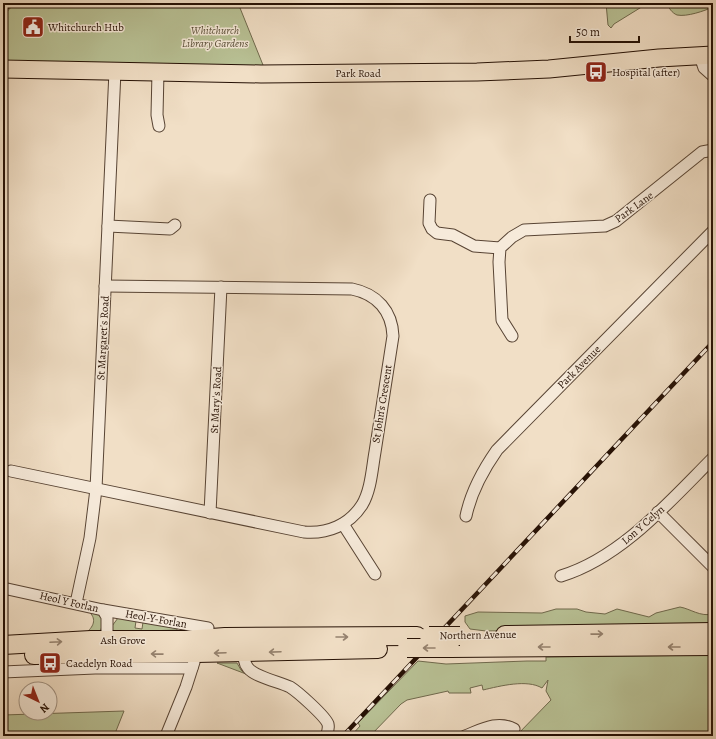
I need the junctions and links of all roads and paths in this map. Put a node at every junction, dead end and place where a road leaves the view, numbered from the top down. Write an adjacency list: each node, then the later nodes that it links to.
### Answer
1 (6, 3): 2 (street)
2 (3, 6)
3 (707, 55): 6 (main road, Park Road); 7 (street)
4 (3, 69): 5 (main road, Park Road)
5 (115, 71): 6 (main road, Park Road); 12 (street, St Margaret's Road)
6 (158, 72): 8 (street)
7 (713, 76)
8 (159, 126)
9 (713, 150): 14 (street, Park Lane)
10 (430, 200): 14 (street)
11 (175, 225): 12 (street)
12 (108, 226): 15 (street, St Margaret's Road)
13 (713, 231): 23 (street, Park Avenue)
14 (500, 248): 17 (street)
15 (105, 286): 16 (street, St John's Crescent); 20 (street, St Margaret's Road)
16 (221, 287): 22 (street, St Mary's Road); 24 (street, St John's Crescent)
17 (512, 336)
18 (713, 458): 21 (street, Lon Y Celyn)
19 (11, 471): 20 (street, St John's Crescent)
20 (96, 489): 22 (street, St John's Crescent); 29 (street, St Margaret's Road)
21 (658, 512): 25 (street); 27 (street, Lon Y Celyn)
22 (210, 513): 24 (street, St John's Crescent)
23 (466, 516)
24 (343, 524): 26 (street)
25 (713, 567)
26 (375, 574)
27 (561, 576)
28 (3, 588): 29 (street, Heol Y Forlan)
29 (76, 603): 30 (street, Heol Y Forlan)
30 (103, 610): 32 (street, Heol Y Forlan); 37 (street, Heol-Y-Forlan)
31 (713, 632): 33 (highway, Northern Avenue, one-way to 31)
32 (107, 641): 34 (highway, Ash Grove, one-way to 32); 37 (highway, Ash Grove)
33 (455, 642): 35 (highway, Northern Avenue, bridge); 36 (highway, Northern Avenue, one-way to 33)
34 (3, 645)
35 (244, 645): 37 (highway, Ash Grove); 42 (street)
36 (713, 646)
37 (198, 647): 38 (highway, Ash Grove, one-way to 38); 39 (street, Ash Grove); 41 (street)
38 (3, 656)
39 (3, 672)
40 (514, 729): 43 (street)
41 (166, 736)
42 (326, 736)
43 (465, 736)

